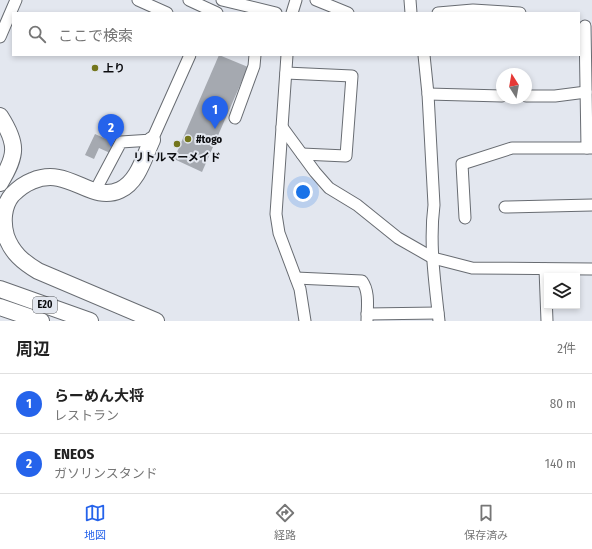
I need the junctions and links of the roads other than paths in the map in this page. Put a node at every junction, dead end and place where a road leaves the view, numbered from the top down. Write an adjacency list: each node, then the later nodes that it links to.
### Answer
1 (16, 0): 17 (street)
2 (138, 0): 8 (street)
3 (189, 0): 9 (street)
4 (222, 0): 10 (street)
5 (296, 0): 11 (street)
6 (316, 0): 12 (street)
7 (410, 0): 13 (street)
8 (165, 12)
9 (215, 12)
10 (272, 12)
11 (292, 12)
12 (346, 12)
13 (411, 12)
14 (450, 12): 15 (street)
15 (514, 12)
16 (585, 26): 23 (street)
17 (0, 37)
18 (190, 56): 30 (street)
19 (255, 56): 28 (street)
20 (287, 56): 22 (street)
21 (424, 56): 24 (street)
22 (286, 73): 29 (street); 32 (street)
23 (586, 92): 26 (street); 31 (street)
24 (428, 94): 25 (street); 38 (street)
25 (496, 96)
26 (532, 96)
27 (0, 116): 33 (highway)
28 (235, 118)
29 (282, 127): 32 (street); 41 (street)
30 (152, 140): 34 (highway); 34 (street)
31 (590, 148): 37 (street)
32 (302, 154): 38 (street)
33 (0, 183)
34 (95, 191): 48 (highway)
35 (592, 204): 36 (street)
36 (505, 207)
37 (465, 218)
38 (433, 258): 39 (street); 45 (street)
39 (545, 269): 40 (street); 50 (street)
40 (592, 269)
41 (296, 278): 44 (street); 49 (street)
42 (0, 289): 47 (highway, E20)
43 (0, 306): 46 (highway, E20)
44 (367, 317): 45 (street)
45 (439, 317)
46 (41, 321)
47 (90, 321)
48 (156, 321)
49 (305, 321)
50 (547, 321)

